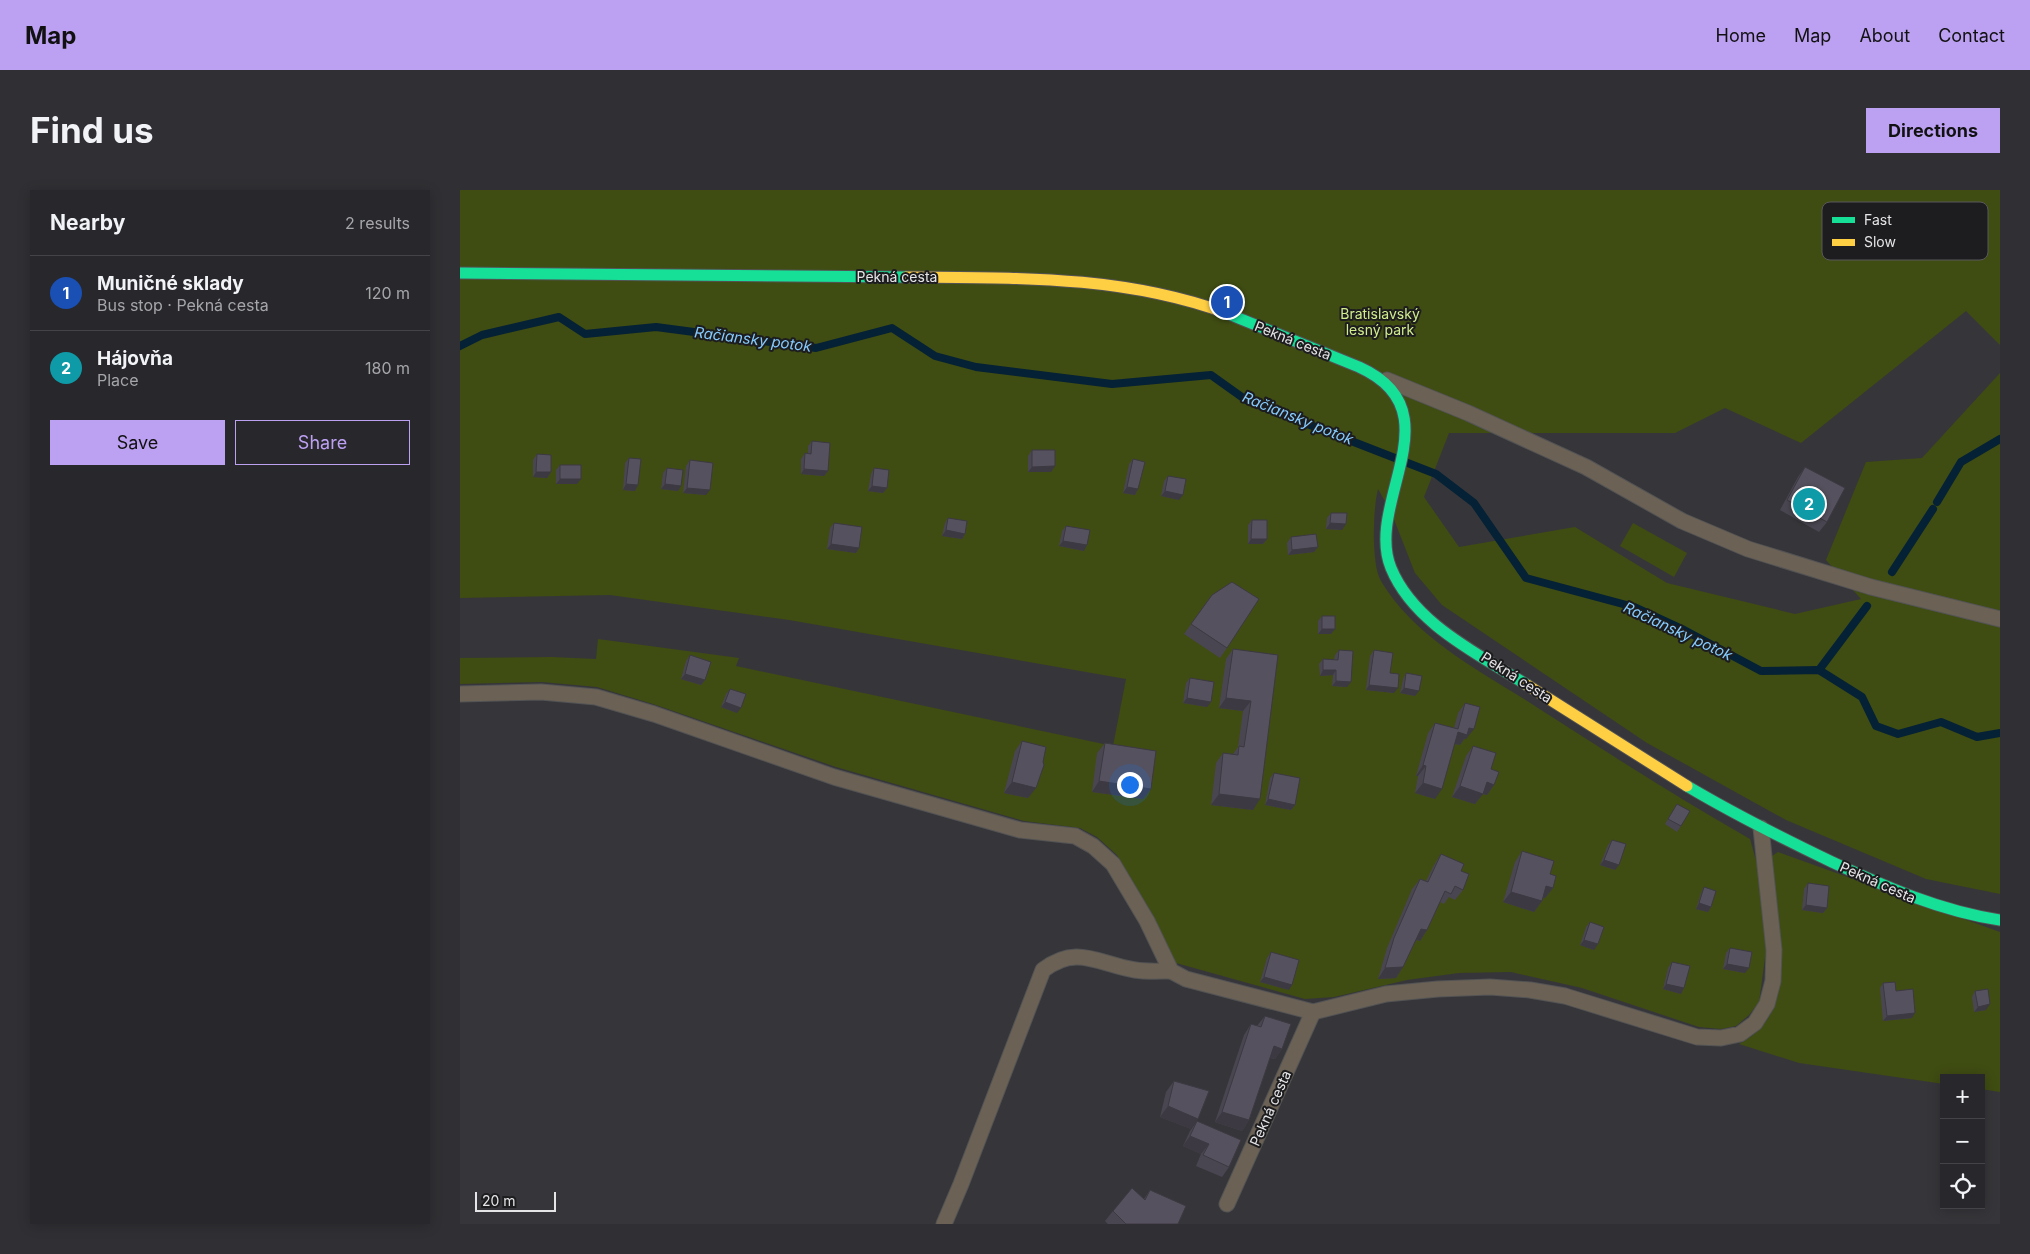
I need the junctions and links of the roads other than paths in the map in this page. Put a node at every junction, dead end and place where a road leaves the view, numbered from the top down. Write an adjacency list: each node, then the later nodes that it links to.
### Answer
1 (460, 273): 2 (street, Pekná cesta)
2 (1379, 376): 3 (lane); 5 (street, Pekná cesta)
3 (2000, 619)
4 (460, 694): 7 (lane)
5 (1761, 828): 6 (street, Pekná cesta); 8 (lane)
6 (2000, 920)
7 (1171, 971): 8 (lane); 10 (lane)
8 (1313, 1012): 9 (lane, Pekná cesta)
9 (1227, 1204)
10 (944, 1224)

